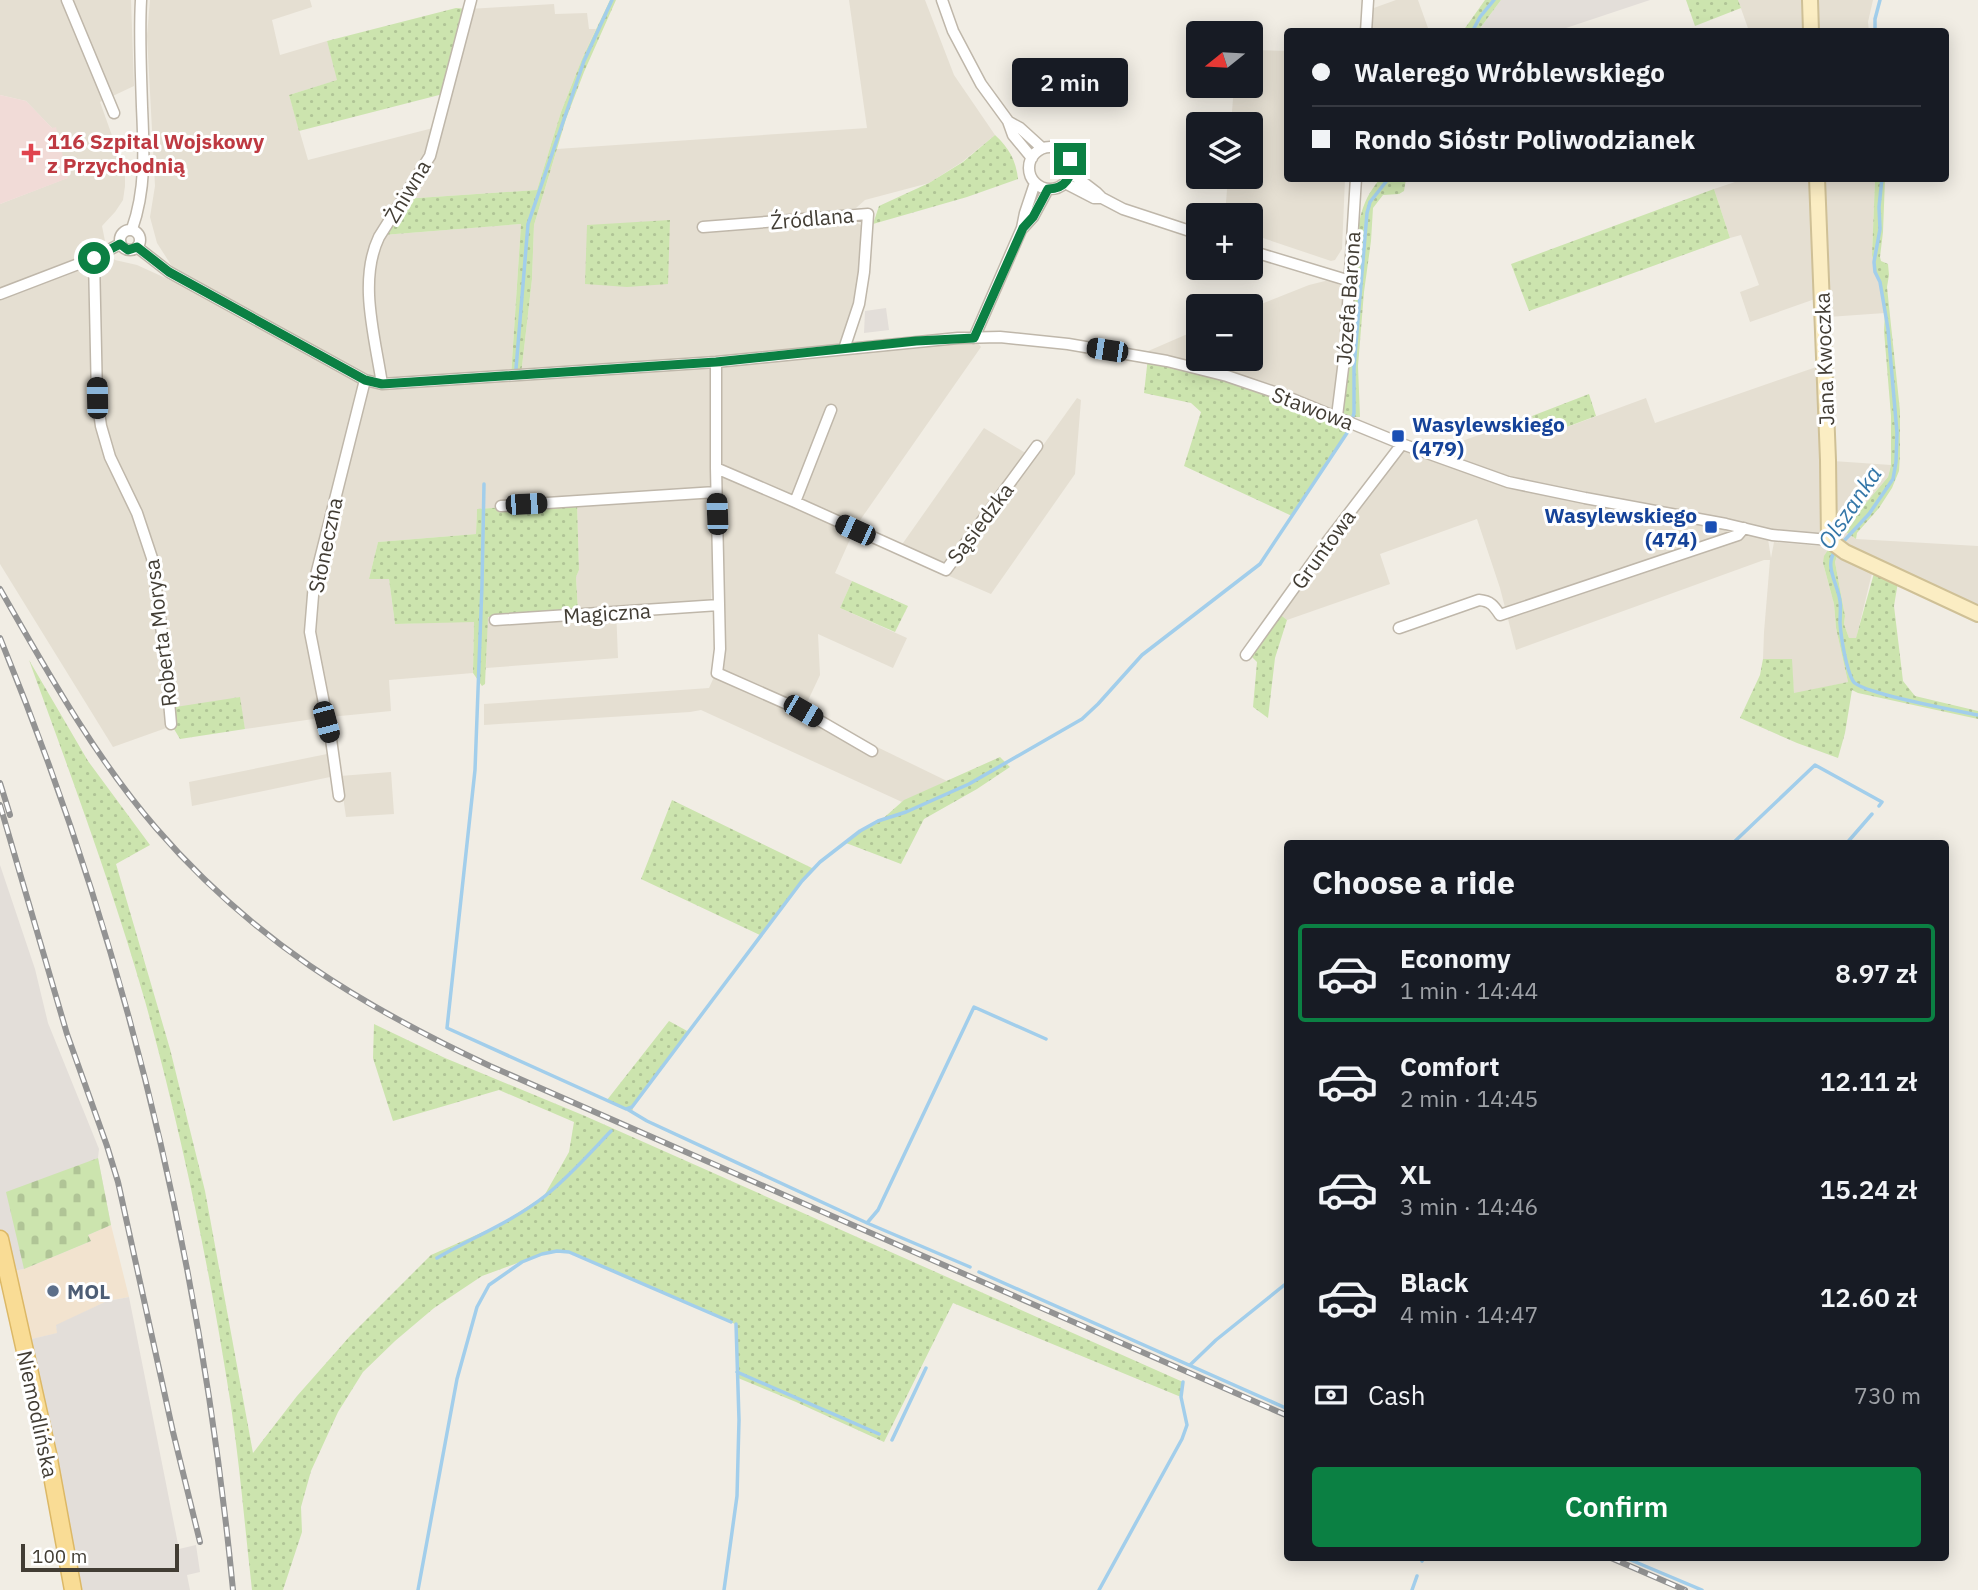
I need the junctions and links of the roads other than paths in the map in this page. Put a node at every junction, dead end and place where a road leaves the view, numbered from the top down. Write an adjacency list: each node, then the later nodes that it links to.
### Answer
1 (67, 0): 9 (street)
2 (141, 0): 22 (street)
3 (471, 0): 34 (street, Żniwna)
4 (942, 0): 10 (street)
5 (1368, 0): 7 (street)
6 (1810, 0): 8 (street)
7 (1366, 28)
8 (1811, 28)
9 (114, 113)
10 (1008, 121): 11 (street); 12 (street)
11 (1042, 148): 12 (street); 13 (street)
12 (1032, 158): 16 (street)
13 (1071, 173): 17 (street); 19 (street)
14 (1356, 182): 28 (street, Józefa Barona)
15 (1817, 182): 44 (street, Jana Kwoczka)
16 (1035, 183): 18 (street); 21 (street)
17 (1065, 183): 18 (street); 19 (street)
18 (1048, 189): 21 (street)
19 (1102, 198): 23 (street)
20 (703, 227): 31 (street, Źródlana)
21 (1023, 228): 30 (street)
22 (132, 229): 24 (street); 25 (street)
23 (1186, 230)
24 (120, 244): 25 (street); 27 (street)
25 (137, 247): 33 (street, Stawowa)
26 (1263, 255): 28 (street)
27 (94, 258): 29 (street); 50 (street, Roberta Morysa)
28 (1350, 281): 36 (street, Józefa Barona)
29 (0, 295)
30 (974, 338): 31 (street, Stawowa); 36 (street, Stawowa)
31 (844, 349): 32 (street, Stawowa)
32 (716, 362): 34 (street, Stawowa); 39 (street)
33 (365, 380): 34 (street, Stawowa); 52 (street, Słoneczna)
34 (382, 384)
35 (831, 410): 41 (street)
36 (1337, 416): 37 (street, Stawowa)
37 (1402, 444): 43 (street, Stawowa); 49 (street, Gruntowa)
38 (1037, 446): 41 (street, Sąsiedzka)
39 (716, 468): 40 (street); 41 (street, Sąsiedzka)
40 (716, 492): 42 (street); 45 (street)
41 (795, 502)
42 (501, 506)
43 (1744, 528): 44 (street, Stawowa); 48 (street)
44 (1836, 545): 46 (street)
45 (719, 605): 47 (street, Magiczna); 51 (street)
46 (1978, 614)
47 (495, 620)
48 (1399, 628)
49 (1247, 655)
50 (171, 724)
51 (872, 751)
52 (339, 796)
53 (0, 1239): 54 (main road, Niemodlińska)
54 (73, 1590)

